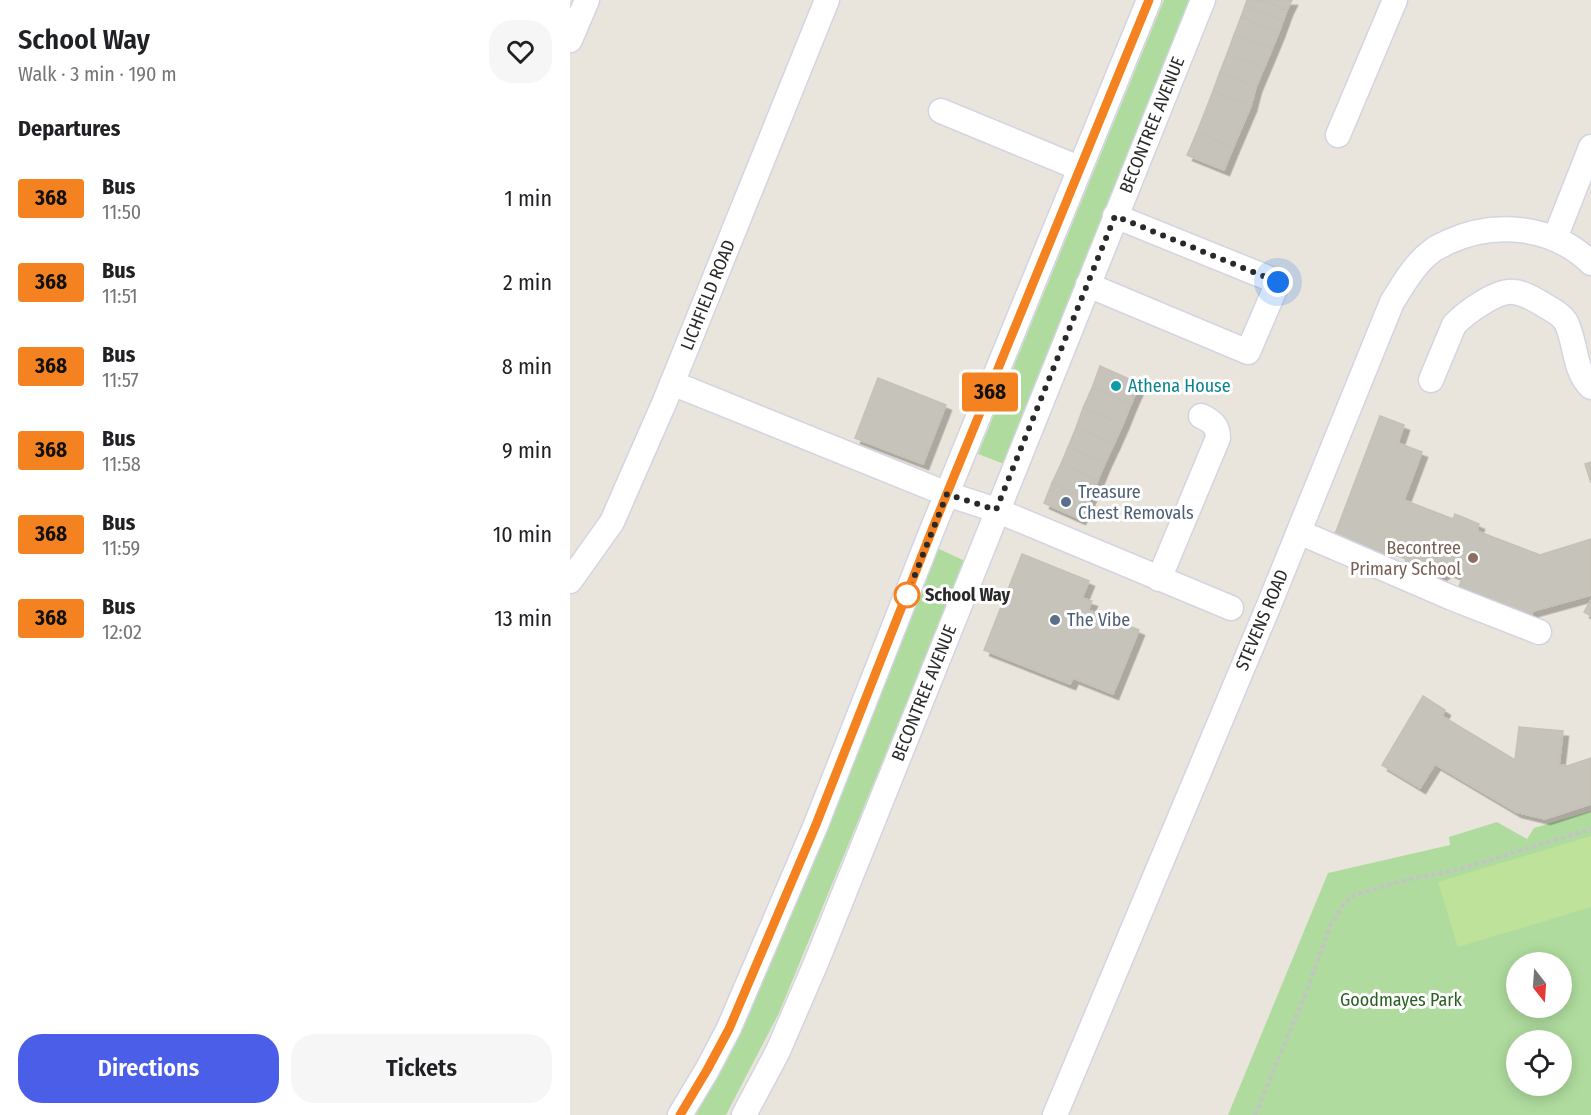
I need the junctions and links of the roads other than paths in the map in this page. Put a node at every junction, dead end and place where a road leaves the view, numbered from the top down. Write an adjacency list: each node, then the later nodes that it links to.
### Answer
1 (587, 0): 6 (street)
2 (827, 0): 16 (street, LICHFIELD ROAD)
3 (1149, 0): 10 (street)
4 (1203, 0): 11 (street, BECONTREE AVENUE)
5 (1395, 0): 8 (street)
6 (570, 40)
7 (941, 111): 10 (street)
8 (1338, 135)
9 (1591, 147): 12 (street)
10 (1079, 168): 19 (street)
11 (1115, 216): 14 (street, BECONTREE AVENUE); 14 (street)
12 (1555, 238): 13 (street, STEVENS ROAD); 21 (street, STEVENS ROAD)
13 (1591, 263)
14 (1088, 285): 20 (street, BECONTREE AVENUE)
15 (1431, 380): 17 (street)
16 (672, 383): 19 (street); 23 (street, LICHFIELD ROAD)
17 (1591, 387)
18 (1201, 416): 22 (street)
19 (947, 494): 20 (street); 26 (street)
20 (996, 510): 22 (street); 27 (street, BECONTREE AVENUE)
21 (1299, 532): 25 (street); 28 (street, STEVENS ROAD)
22 (1159, 579): 24 (street)
23 (570, 581)
24 (1231, 608)
25 (1539, 632)
26 (680, 1115)
27 (744, 1115)
28 (1055, 1115)

